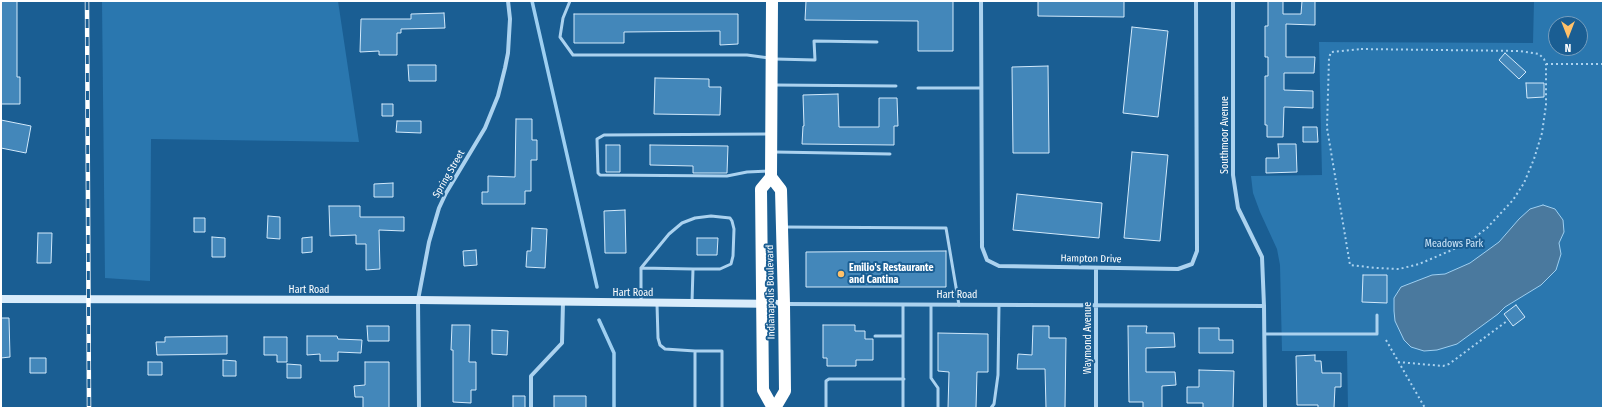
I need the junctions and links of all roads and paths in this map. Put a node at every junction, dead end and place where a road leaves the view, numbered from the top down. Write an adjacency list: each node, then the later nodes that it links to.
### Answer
1 (508, 1): 24 (street, Spring Street)
2 (570, 1): 8 (lane)
3 (772, 1): 8 (highway)
4 (981, 1): 14 (street, Hampton Drive)
5 (1196, 1): 21 (street, Hampton Drive)
6 (1233, 1): 36 (street, Southmoor Avenue)
7 (877, 42): 8 (lane)
8 (772, 59): 11 (highway)
9 (1546, 64): 9 (path); 10 (path)
10 (1603, 64)
11 (772, 86): 12 (lane); 15 (highway)
12 (896, 86)
13 (918, 88): 14 (lane)
14 (982, 88): 21 (street, Hampton Drive)
15 (771, 134): 16 (highway); 18 (lane)
16 (771, 152): 17 (lane); 18 (highway)
17 (890, 154)
18 (771, 174): 19 (highway, Indianapolis Boulevard); 29 (highway, Indianapolis Boulevard)
19 (782, 228): 30 (highway, Indianapolis Boulevard); 33 (lane)
20 (641, 268): 22 (lane); 22 (lane); 26 (lane)
21 (1096, 268): 35 (street, Waymond Avenue)
22 (693, 269): 28 (lane)
23 (1, 299): 24 (street, Hart Road)
24 (418, 300): 25 (street, Hart Road); 56 (street, Spring Street)
25 (563, 302): 26 (street, Hart Road); 57 (street)
26 (641, 303): 27 (street, Hart Road)
27 (657, 303): 28 (street, Hart Road); 43 (lane)
28 (692, 304): 29 (street, Hart Road)
29 (762, 304): 30 (street, Hart Road); 58 (highway, Indianapolis Boulevard)
30 (784, 304): 31 (street, Hart Road); 58 (highway, Indianapolis Boulevard)
31 (903, 305): 32 (street, Hart Road); 41 (lane)
32 (930, 305): 33 (street, Hart Road); 61 (lane)
33 (959, 305): 34 (street, Hart Road)
34 (999, 305): 35 (street, Hart Road); 62 (lane)
35 (1096, 305): 36 (street, Hart Road); 63 (street, Waymond Avenue)
36 (1264, 306): 39 (street, Southmoor Avenue)
37 (1377, 315): 39 (lane)
38 (1507, 321): 44 (path)
39 (1264, 334): 64 (street, Southmoor Avenue)
40 (875, 336): 41 (lane)
41 (903, 336): 49 (lane)
42 (1386, 340): 44 (path)
43 (695, 351): 45 (lane); 48 (lane)
44 (1398, 362): 65 (path)
45 (695, 375): 46 (lane); 54 (lane)
46 (699, 375)
47 (717, 375): 48 (lane)
48 (722, 375): 51 (lane)
49 (904, 379): 59 (lane); 60 (lane)
50 (716, 389): 51 (lane)
51 (722, 389): 55 (lane)
52 (700, 405): 54 (lane)
53 (717, 405): 55 (lane)
54 (695, 406)
55 (722, 406)
56 (419, 408)
57 (531, 408)
58 (774, 408)
59 (826, 408)
60 (903, 408)
61 (938, 408)
62 (991, 408)
63 (1096, 408)
64 (1265, 408)
65 (1426, 408)

